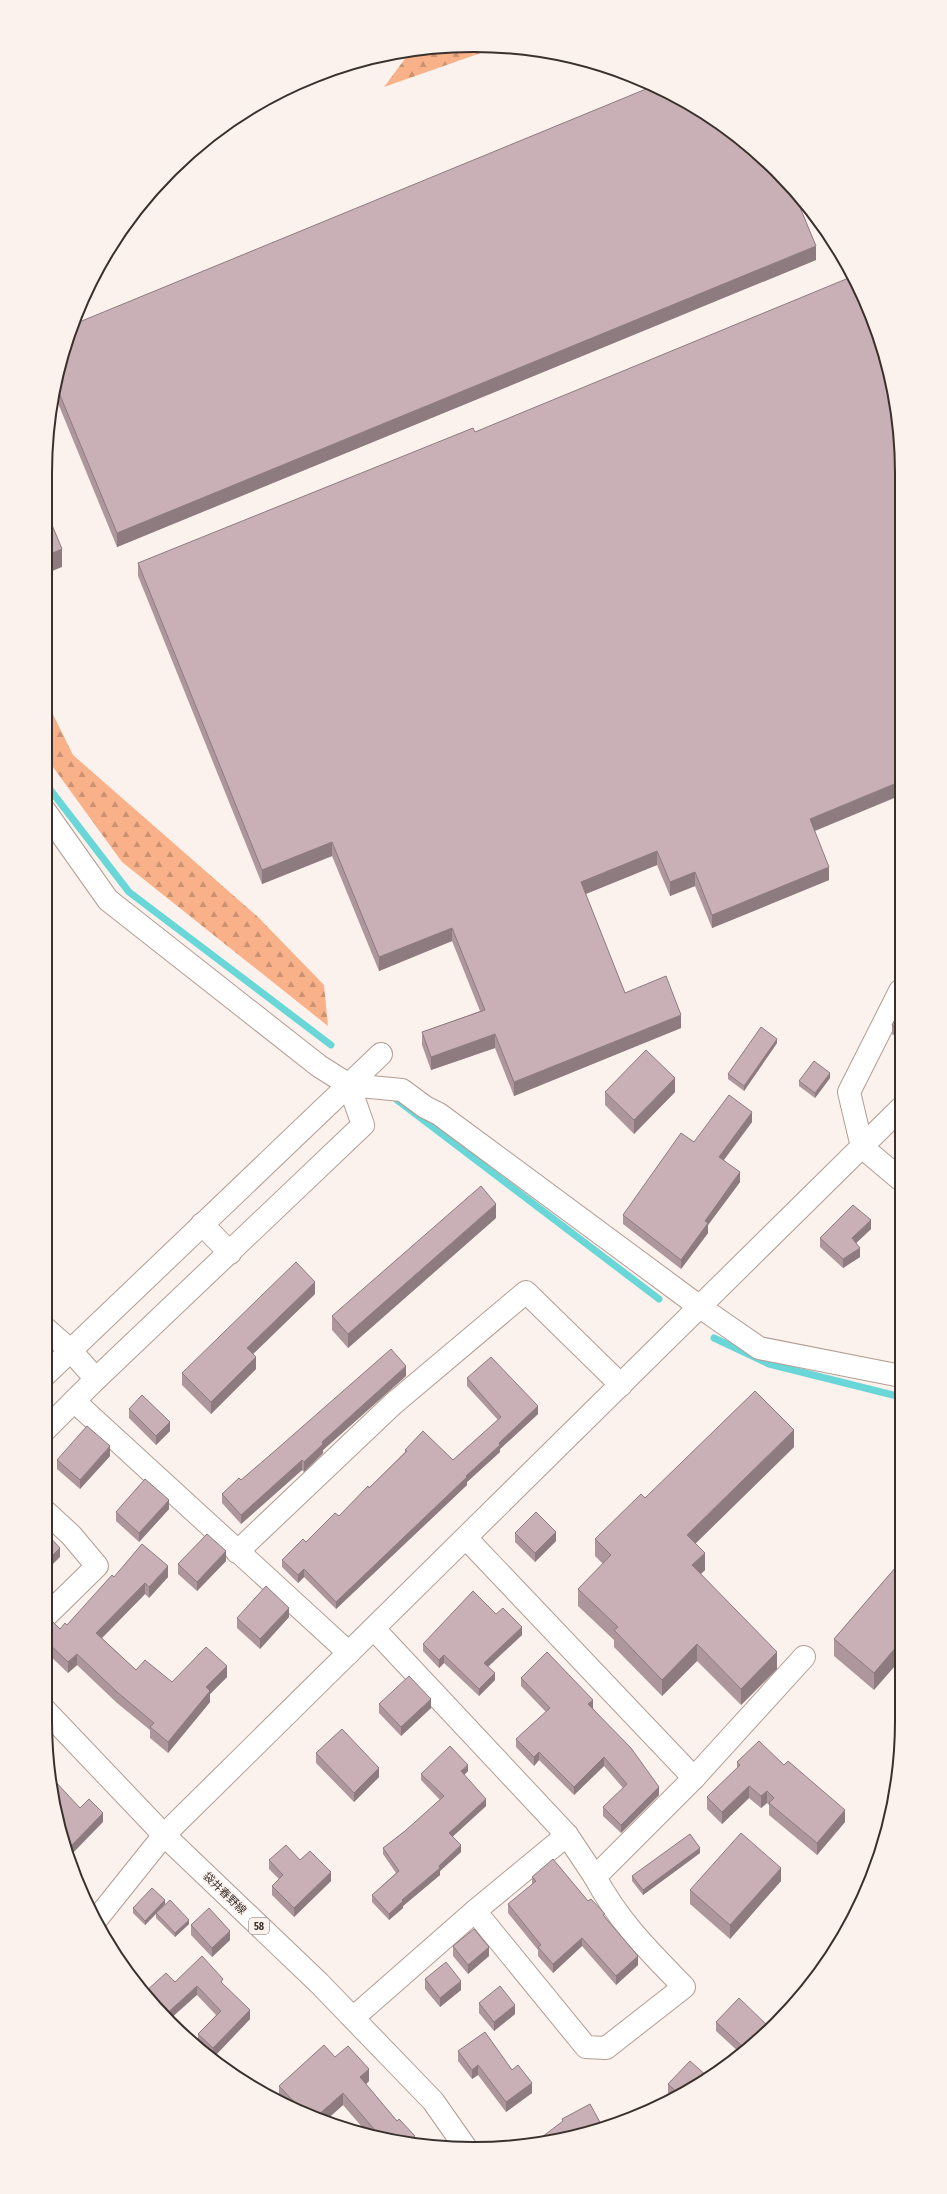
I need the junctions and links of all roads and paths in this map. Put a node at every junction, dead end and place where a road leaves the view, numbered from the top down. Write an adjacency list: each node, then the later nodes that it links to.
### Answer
1 (52, 821): 4 (street)
2 (895, 1001): 6 (street)
3 (381, 1054): 4 (street)
4 (349, 1085): 8 (street); 9 (street); 10 (street)
5 (895, 1114): 6 (street)
6 (862, 1147): 7 (street); 10 (street)
7 (895, 1175)
8 (202, 1224): 9 (street); 12 (street)
9 (230, 1253): 15 (street)
10 (700, 1307): 14 (street); 16 (street)
11 (52, 1334): 12 (street)
12 (71, 1351): 13 (street); 15 (street)
13 (52, 1369)
14 (895, 1375)
15 (96, 1379): 17 (street)
16 (621, 1385): 20 (street); 21 (street)
17 (74, 1401): 18 (street); 21 (street)
18 (52, 1423)
19 (52, 1517): 22 (street)
20 (466, 1538): 23 (street); 27 (street)
21 (237, 1552): 24 (street)
22 (52, 1610)
23 (374, 1629): 24 (street); 29 (street)
24 (349, 1653): 28 (street)
25 (804, 1657): 27 (street)
26 (52, 1717): 28 (street, 袋井春野線 / 58)
27 (694, 1778): 30 (street)
28 (164, 1835): 32 (street); 33 (street, 袋井春野線 / 58)
29 (567, 1835): 30 (street); 31 (street)
30 (595, 1877): 31 (street)
31 (474, 1911): 33 (street)
32 (100, 1915)
33 (353, 2018): 34 (street, 袋井春野線 / 58)
34 (461, 2142)

